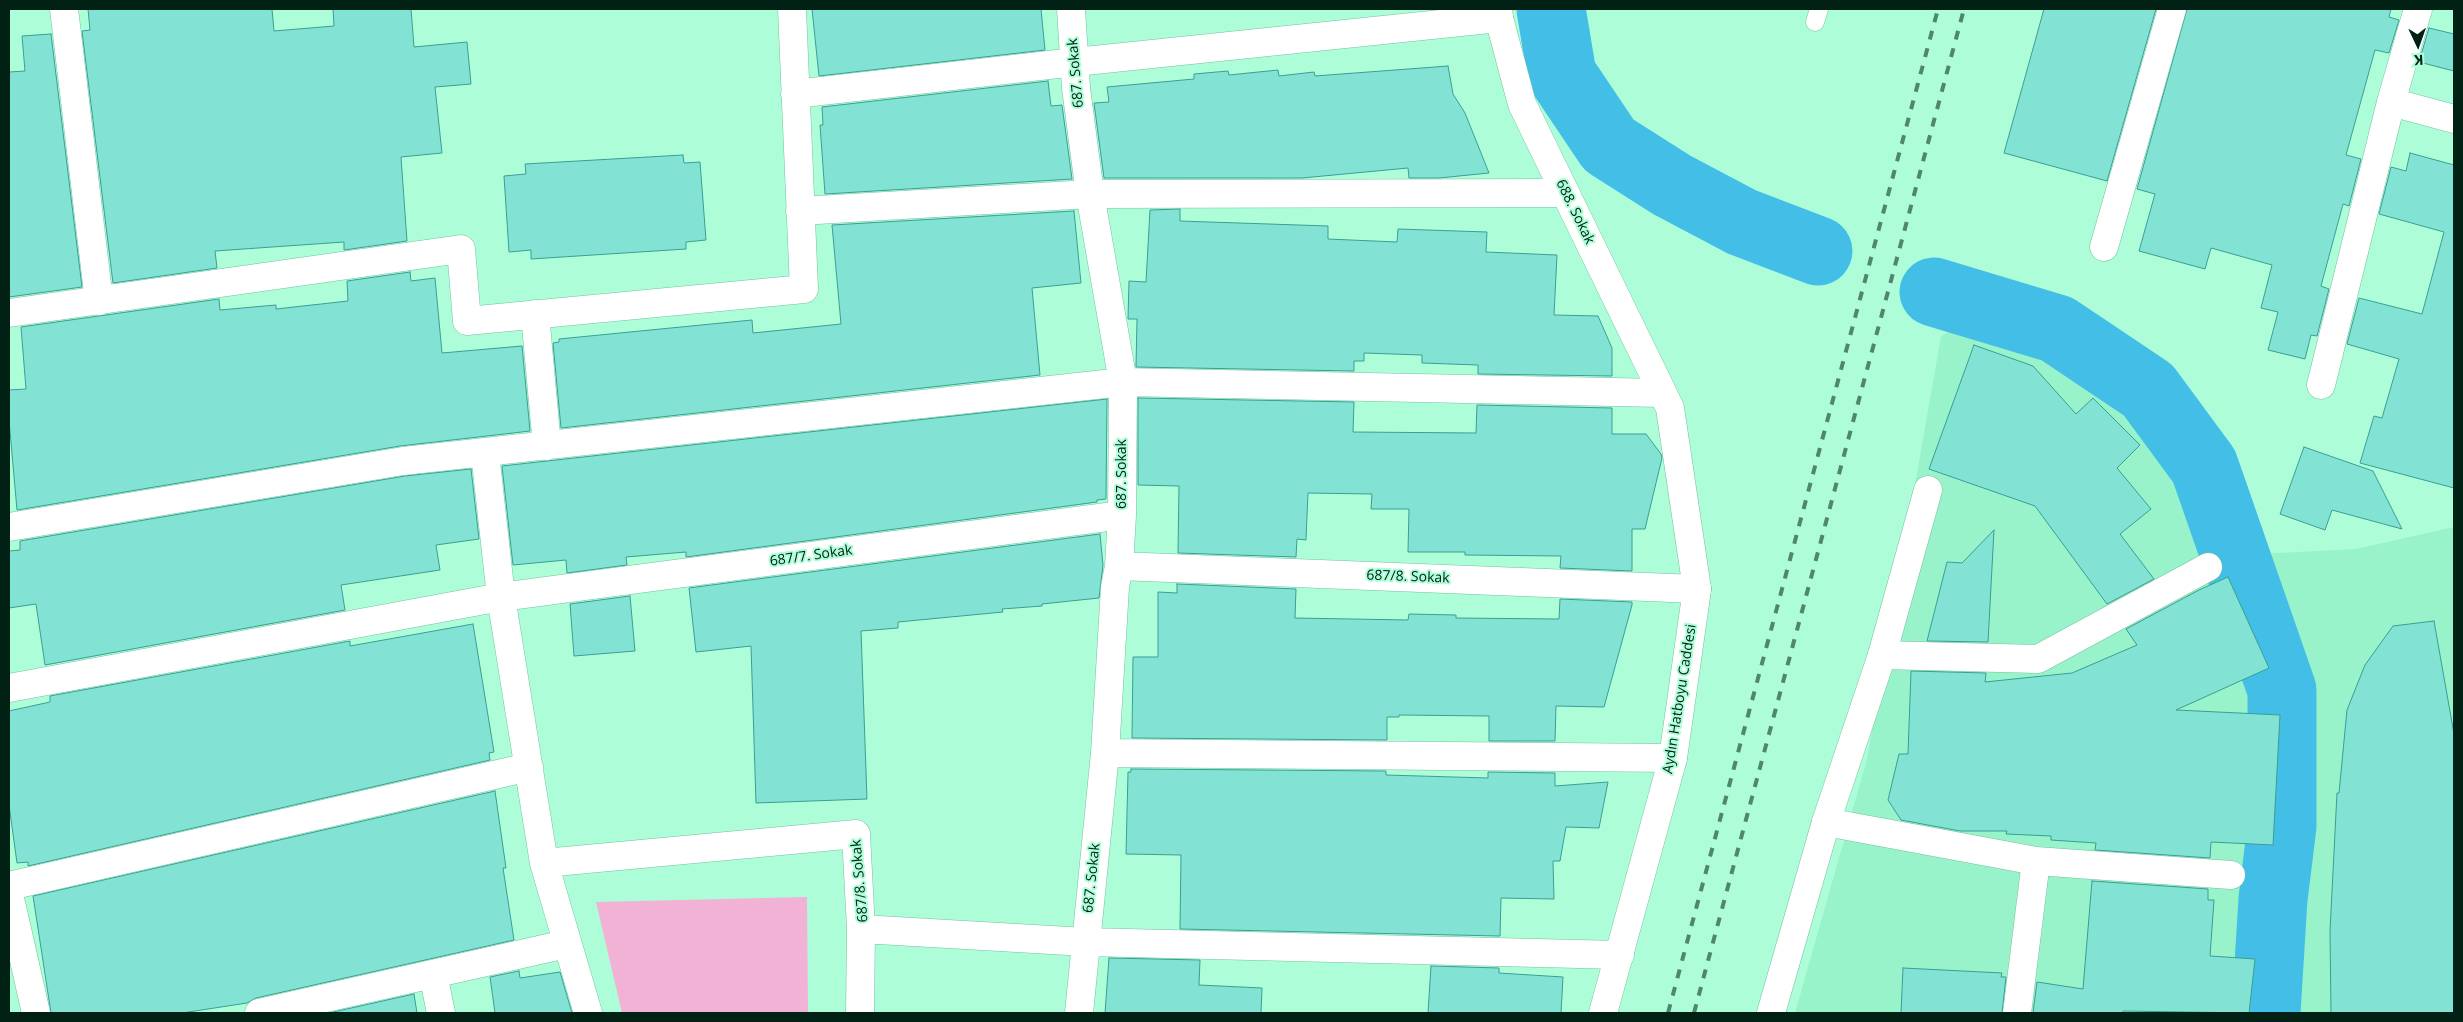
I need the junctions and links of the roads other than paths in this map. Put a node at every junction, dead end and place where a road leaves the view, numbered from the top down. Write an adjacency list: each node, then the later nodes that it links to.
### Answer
1 (64, 9): 15 (street)
2 (792, 9): 8 (street)
3 (1071, 9): 7 (street, 687. Sokak)
4 (2172, 9): 14 (street)
5 (2418, 9): 9 (street)
6 (1499, 14): 7 (street); 11 (street, 688. Sokak)
7 (1075, 62): 8 (street); 12 (street, 687. Sokak)
8 (795, 94): 13 (street)
9 (2391, 102): 10 (street); 19 (street)
10 (2454, 119)
11 (1566, 193): 12 (street); 20 (street, 688. Sokak)
12 (1090, 194): 13 (street); 18 (street, 687. Sokak)
13 (800, 211): 17 (street)
14 (2104, 247)
15 (99, 300): 16 (street); 17 (street)
16 (9, 313)
17 (535, 314): 21 (street)
18 (1123, 382): 20 (street); 21 (street); 24 (street, 687. Sokak)
19 (2321, 384)
20 (1666, 401): 28 (street, Aydın Hatboyu Caddesi)
21 (547, 446): 22 (street)
22 (485, 453): 25 (street); 29 (street)
23 (1928, 490): 30 (street)
24 (1122, 515): 26 (street, 687. Sokak); 29 (street, 687/7. Sokak)
25 (9, 527)
26 (1119, 566): 28 (street, 687/8. Sokak); 32 (street, 687. Sokak)
27 (2208, 567): 30 (street)
28 (1697, 589): 33 (street, Aydın Hatboyu Caddesi)
29 (501, 597): 31 (street, 687/7. Sokak); 34 (street)
30 (1882, 655): 35 (street)
31 (9, 688)
32 (1105, 753): 33 (street); 42 (street, 687. Sokak)
33 (1673, 758): 44 (street, Aydın Hatboyu Caddesi)
34 (529, 767): 37 (street); 39 (street)
35 (1826, 822): 36 (street); 53 (street)
36 (2036, 861): 38 (street); 54 (street)
37 (544, 863): 41 (street, 687/8. Sokak); 43 (street)
38 (2232, 875)
39 (9, 886)
40 (9, 894): 46 (street)
41 (861, 929): 42 (street, 687/8. Sokak); 50 (street)
42 (1086, 942): 44 (street, 687/8. Sokak); 51 (street, 687. Sokak)
43 (566, 944): 45 (street); 49 (street)
44 (1620, 955): 52 (street, Aydın Hatboyu Caddesi)
45 (433, 974): 47 (street); 48 (street)
46 (36, 1013)
47 (258, 1013)
48 (441, 1013)
49 (588, 1013)
50 (860, 1013)
51 (1079, 1013)
52 (1603, 1013)
53 (1771, 1013)
54 (2017, 1013)

